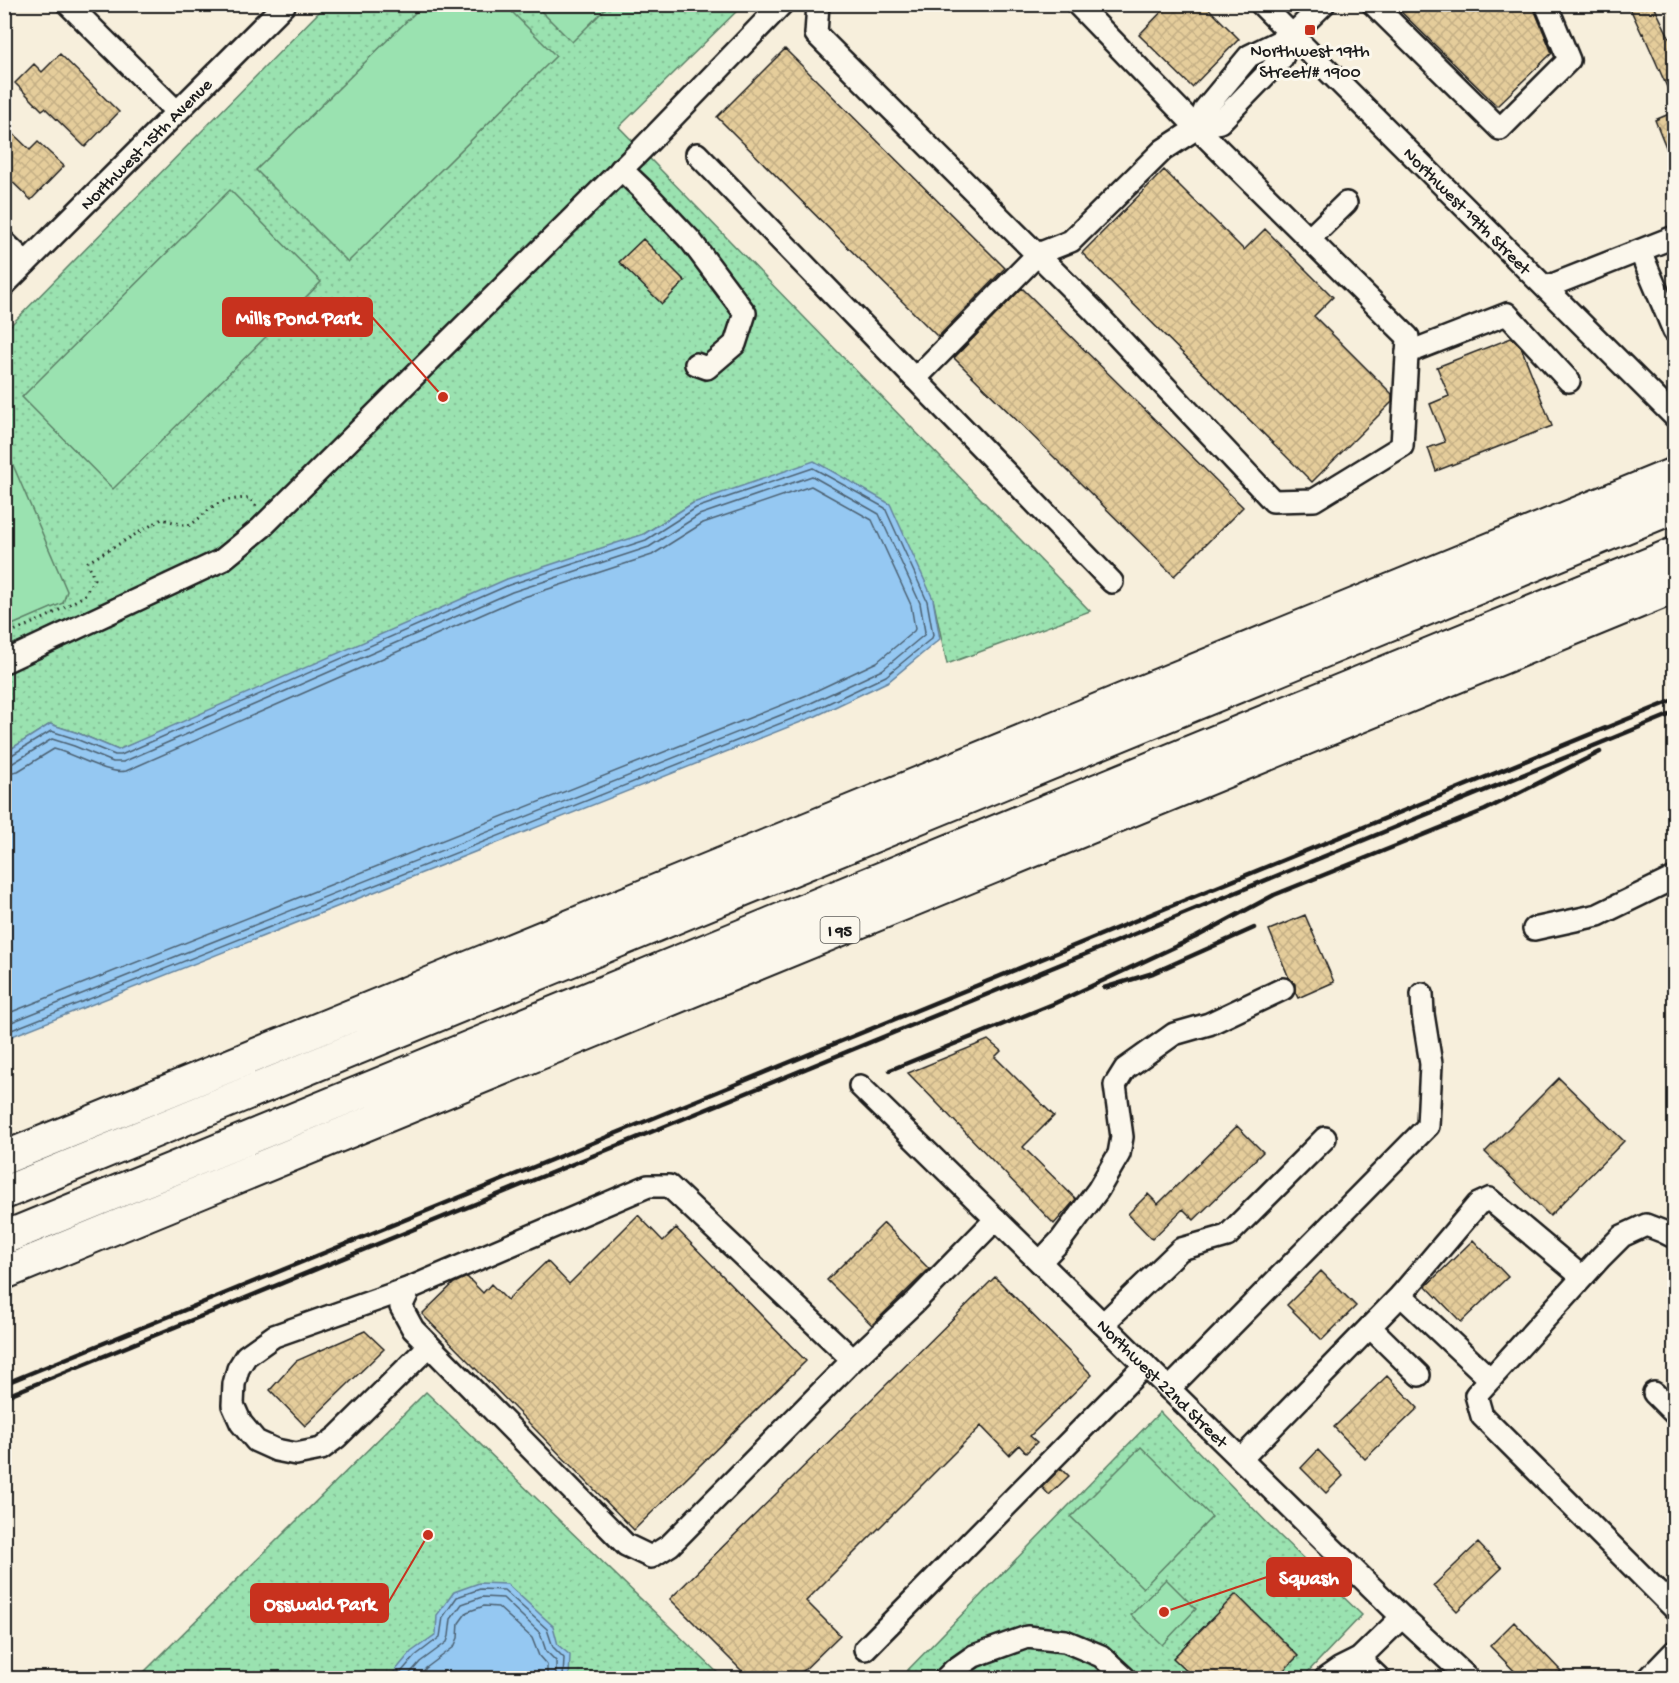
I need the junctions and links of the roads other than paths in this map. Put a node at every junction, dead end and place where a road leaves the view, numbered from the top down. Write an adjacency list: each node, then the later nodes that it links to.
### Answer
1 (68, 4): 11 (street)
2 (285, 4): 11 (street, Northwest 15th Avenue)
3 (782, 4): 14 (street)
4 (818, 4): 20 (street)
5 (1077, 4): 12 (street)
6 (1261, 4): 10 (street, Northwest 19th Street)
7 (1324, 4): 10 (street)
8 (1373, 4): 9 (street)
9 (1546, 4)
10 (1292, 35): 12 (street); 23 (street, Northwest 19th Street)
11 (177, 112): 21 (street, Northwest 15th Avenue)
12 (1197, 128): 17 (street); 20 (street)
13 (697, 154): 27 (street)
14 (621, 170): 26 (street); 35 (street)
15 (1346, 203): 17 (street)
16 (1674, 237): 19 (street)
17 (1310, 238): 25 (street)
18 (4, 242): 21 (street)
19 (1640, 250): 23 (street); 24 (street)
20 (1038, 254): 25 (street); 27 (street)
21 (26, 263): 22 (street, Northwest 15th Avenue)
22 (4, 285)
23 (1547, 287): 29 (street, Northwest 19th Street)
24 (1674, 331)
25 (1407, 353): 28 (street)
26 (696, 364)
27 (915, 379): 33 (street)
28 (1569, 381)
29 (1674, 416)
30 (1660, 479): 42 (highway)
31 (1672, 508): 43 (highway)
32 (1674, 554): 46 (highway)
33 (1112, 582)
34 (1674, 587): 48 (highway, I 95)
35 (4, 662)
36 (1674, 878): 37 (street)
37 (1534, 929)
38 (1283, 989): 47 (street)
39 (1422, 994): 59 (street)
40 (860, 1086): 44 (street, Northwest 22nd Street)
41 (1325, 1138): 52 (street)
42 (4, 1158)
43 (4, 1193)
44 (996, 1219): 47 (street, Northwest 22nd Street); 55 (street)
45 (1674, 1237): 49 (street)
46 (4, 1238)
47 (1040, 1262): 52 (street, Northwest 22nd Street)
48 (4, 1273)
49 (1582, 1277): 51 (street); 58 (street)
50 (410, 1288): 54 (street); 54 (street); 55 (street)
51 (1401, 1295): 53 (street); 58 (street)
52 (1103, 1324): 56 (street, Northwest 22nd Street)
53 (1370, 1327): 57 (street); 62 (street)
54 (429, 1346): 55 (street)
55 (852, 1360)
56 (1145, 1365): 59 (street, Northwest 22nd Street); 65 (street)
57 (1419, 1375)
58 (1490, 1379): 63 (street)
59 (1169, 1389): 62 (street, Northwest 22nd Street)
60 (1654, 1393): 61 (street)
61 (1674, 1413)
62 (1241, 1459): 64 (street, Northwest 22nd Street)
63 (1674, 1608)
64 (1402, 1617): 67 (street); 72 (street, Northwest 22nd Street)
65 (865, 1649)
66 (1674, 1652): 73 (street)
67 (1359, 1659): 70 (street); 71 (street)
68 (946, 1678): 69 (street)
69 (1125, 1678)
70 (1326, 1678)
71 (1379, 1678)
72 (1468, 1678)
73 (1649, 1678)

